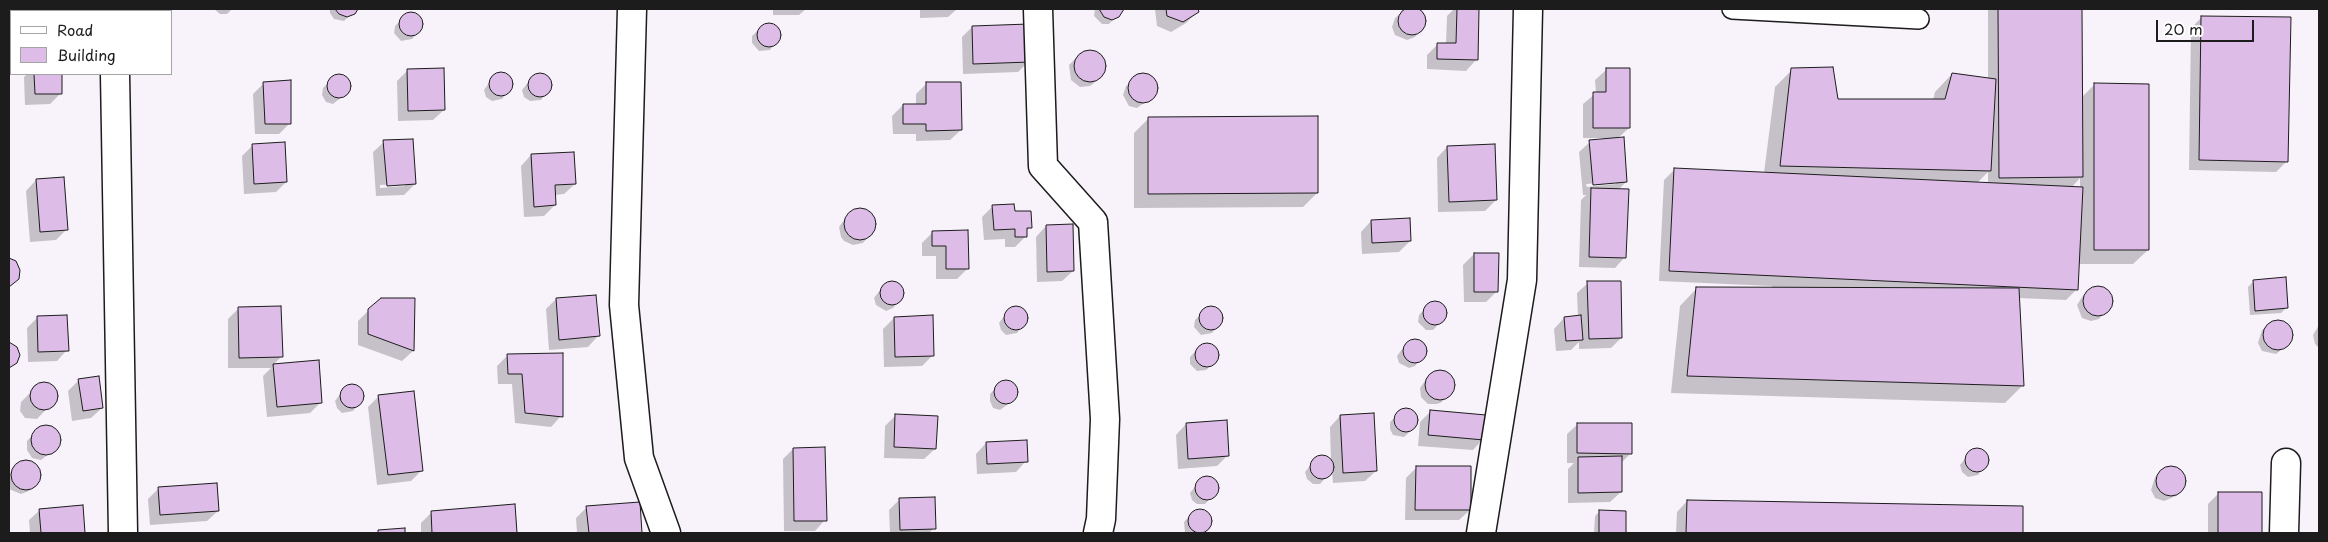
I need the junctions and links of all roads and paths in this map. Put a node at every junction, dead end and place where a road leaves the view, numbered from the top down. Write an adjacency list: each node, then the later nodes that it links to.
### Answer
1 (632, 9): 9 (street)
2 (1038, 9): 10 (street)
3 (1528, 9): 11 (street)
4 (1732, 9): 5 (lane)
5 (1919, 19)
6 (115, 75): 8 (street)
7 (2286, 463): 12 (street)
8 (123, 533)
9 (666, 533)
10 (1098, 533)
11 (1481, 533)
12 (2284, 533)

